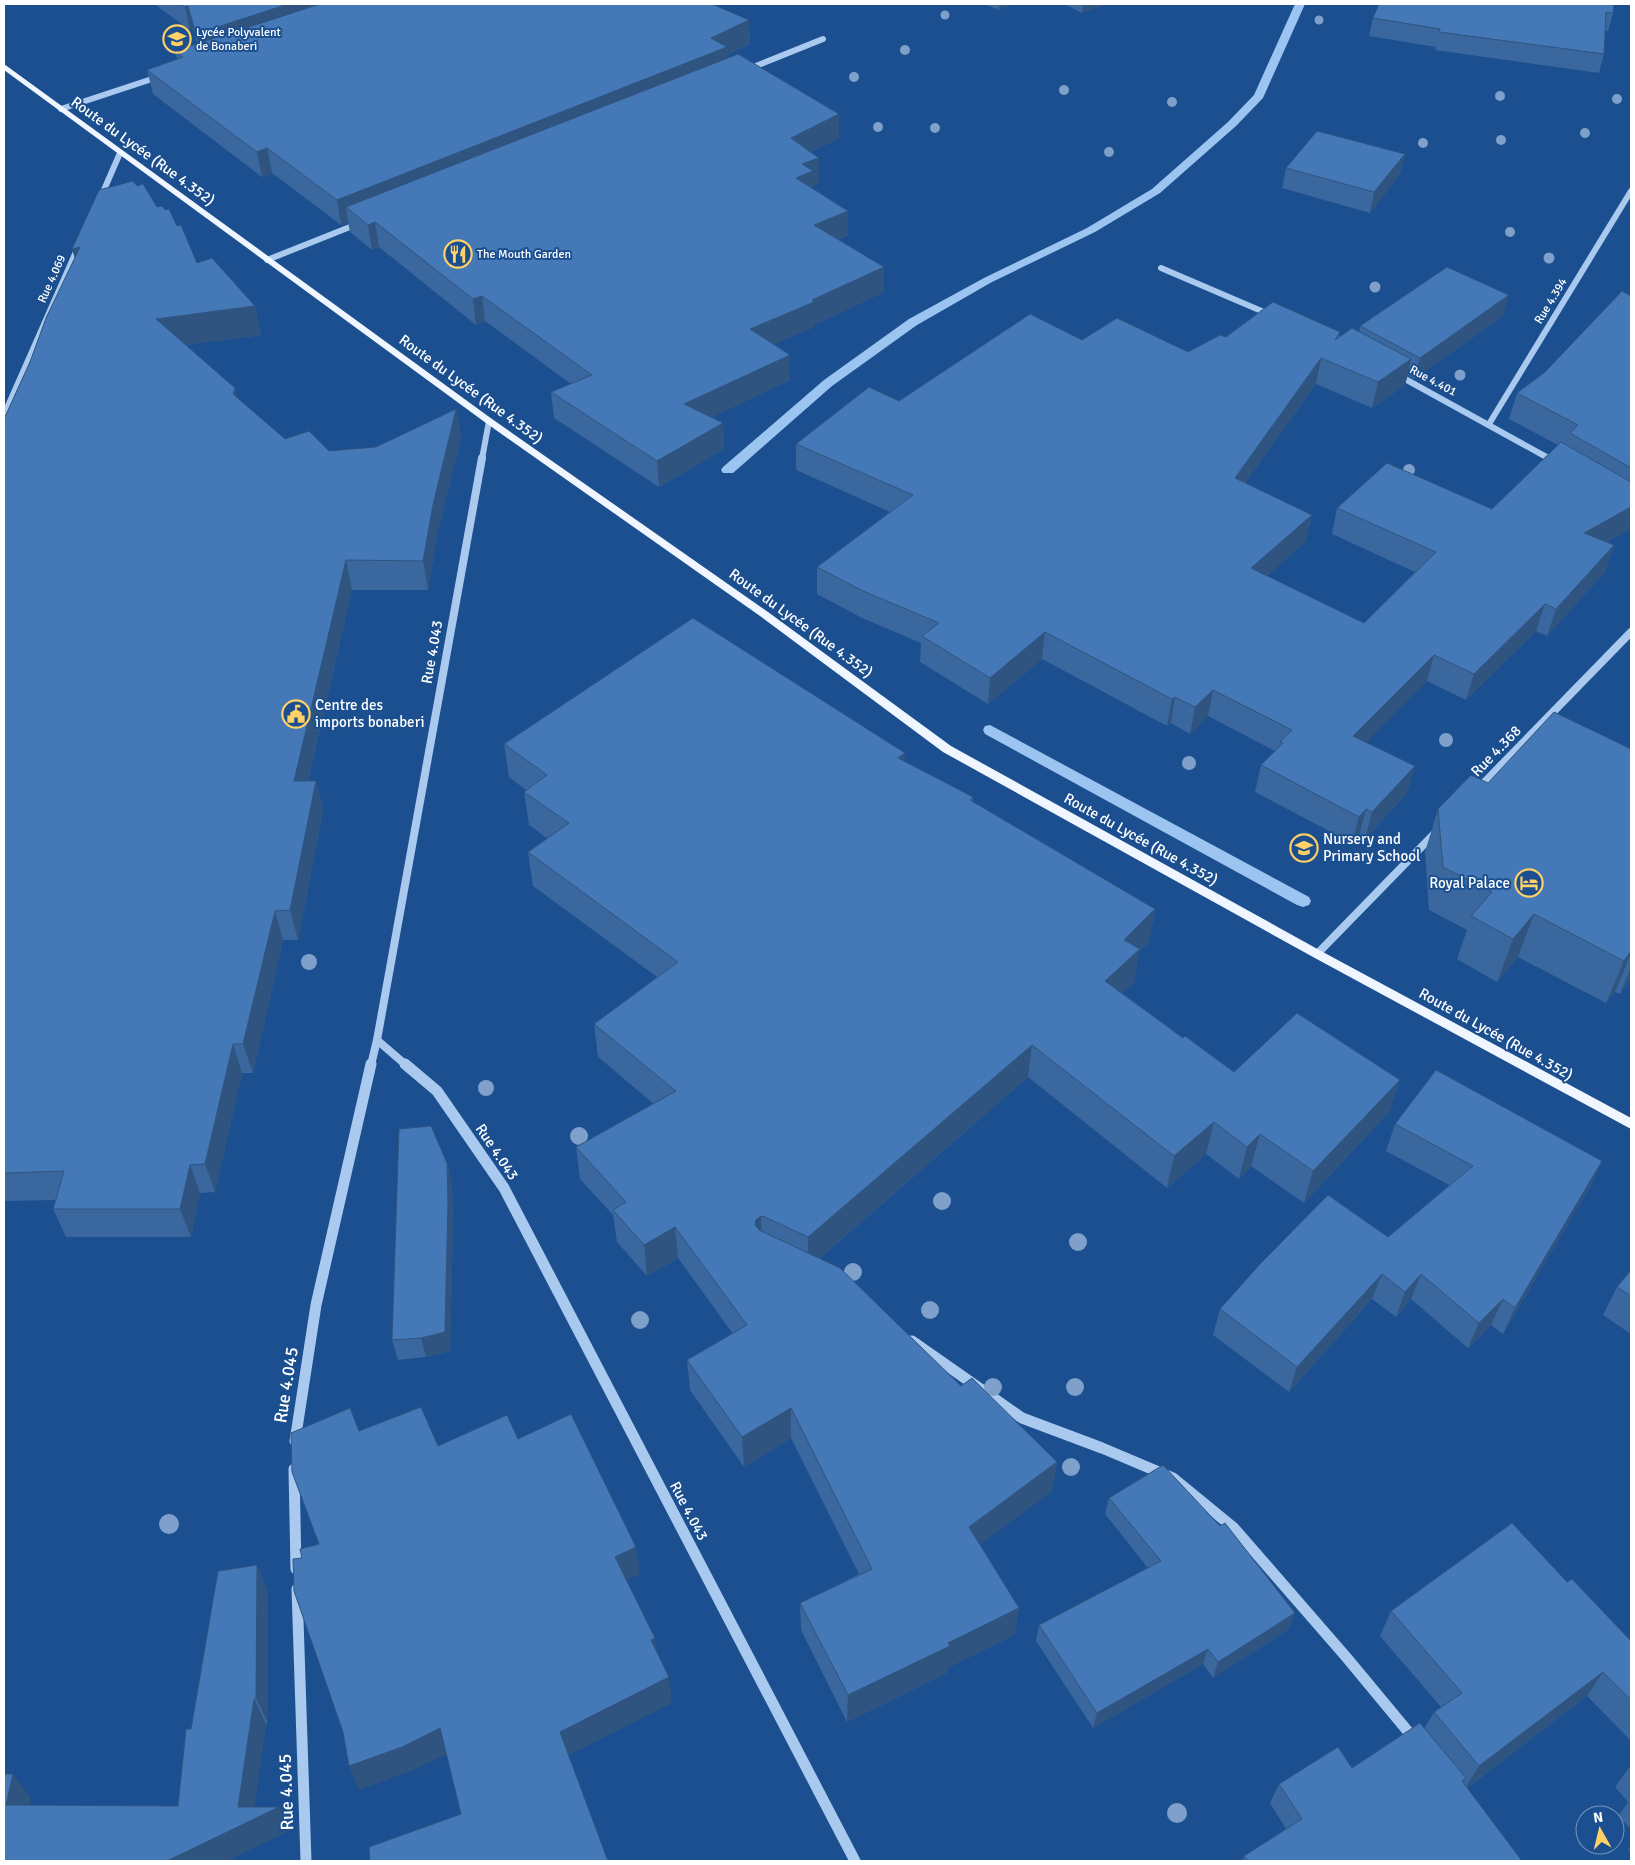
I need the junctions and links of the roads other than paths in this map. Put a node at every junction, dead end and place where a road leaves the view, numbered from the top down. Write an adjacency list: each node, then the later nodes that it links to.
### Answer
1 (823, 38): 3 (street)
2 (4, 66): 5 (main road, Route du Lycée (Rue 4.352))
3 (740, 72)
4 (164, 75): 5 (street)
5 (61, 109): 6 (main road, Route du Lycée (Rue 4.352))
6 (120, 153): 8 (street); 11 (main road, Route du Lycée (Rue 4.352))
7 (1631, 191): 17 (street, Rue 4.394)
8 (96, 207)
9 (367, 220): 11 (street)
10 (84, 234): 15 (street, Rue 4.069)
11 (267, 260): 16 (main road, Route du Lycée (Rue 4.352))
12 (1161, 268): 13 (street)
13 (1277, 318)
14 (1392, 372): 17 (street, Rue 4.401)
15 (4, 415)
16 (488, 421): 22 (main road, Route du Lycée (Rue 4.352)); 23 (street, Rue 4.043)
17 (1489, 424): 18 (street, Rue 4.401)
18 (1564, 468)
19 (1631, 632): 20 (street, Rue 4.368)
20 (1470, 796)
21 (1442, 825): 22 (street)
22 (1317, 954): 24 (main road, Route du Lycée (Rue 4.352))
23 (377, 1040): 27 (street, Rue 4.045); 28 (street, Rue 4.043)
24 (1631, 1124)
25 (899, 1332): 26 (street)
26 (1421, 1748)
27 (306, 1861)
28 (855, 1861)

